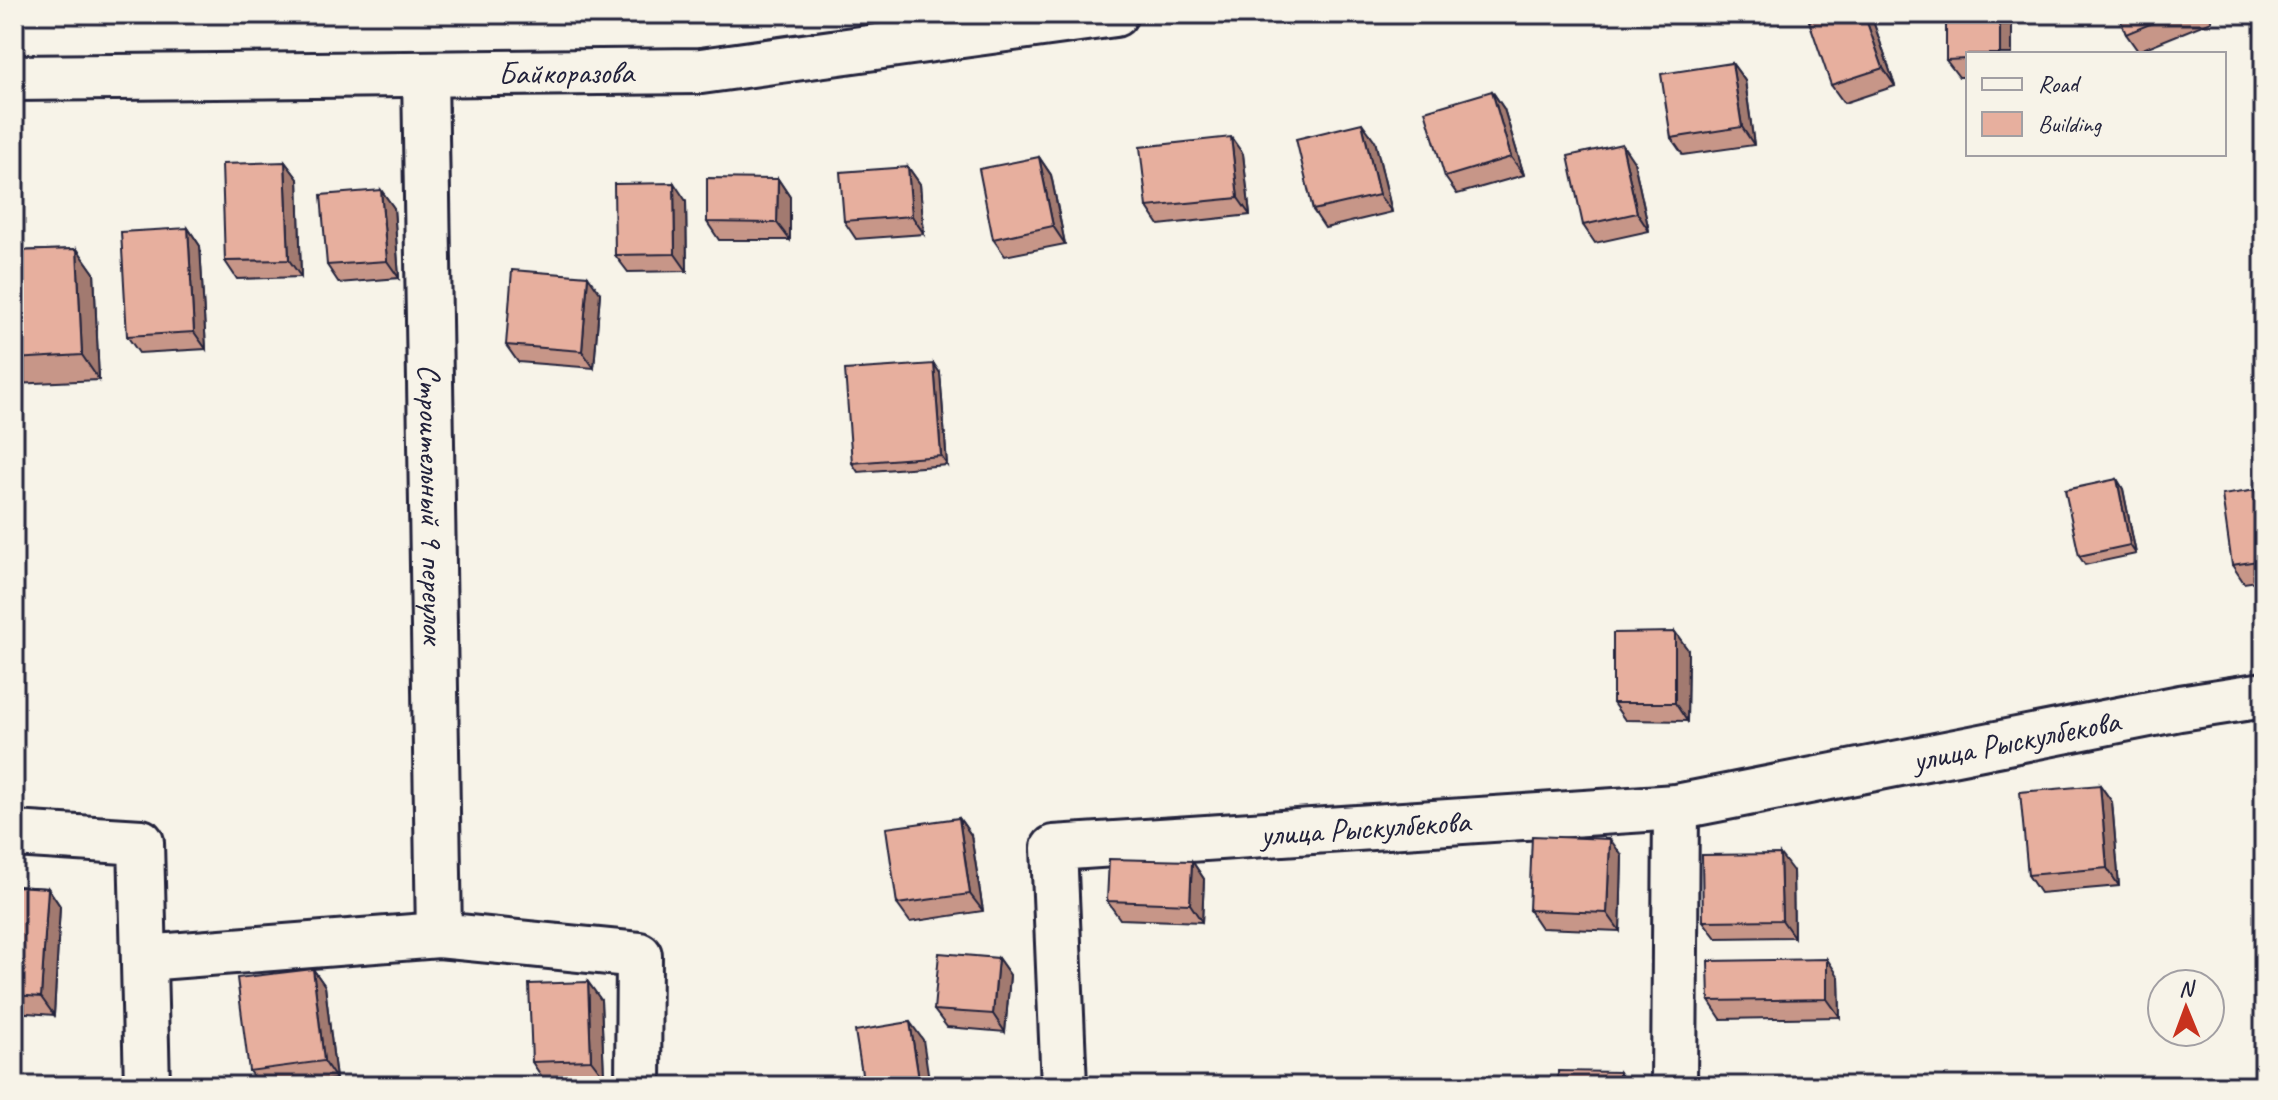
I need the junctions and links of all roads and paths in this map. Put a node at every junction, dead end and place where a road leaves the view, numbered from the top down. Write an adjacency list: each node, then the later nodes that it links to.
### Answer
1 (1115, 14): 2 (street, Байкоразова)
2 (425, 74): 3 (street, Байкоразова); 7 (street, Строительный 9 переулок)
3 (14, 78)
4 (2264, 695): 5 (street, улица Рыскулбекова)
5 (1676, 807): 11 (street, улица Рыскулбекова); 12 (street)
6 (14, 834): 8 (street)
7 (439, 935): 8 (street); 10 (street)
8 (144, 958): 9 (street)
9 (147, 1086)
10 (638, 1086)
11 (1064, 1086)
12 (1674, 1086)

